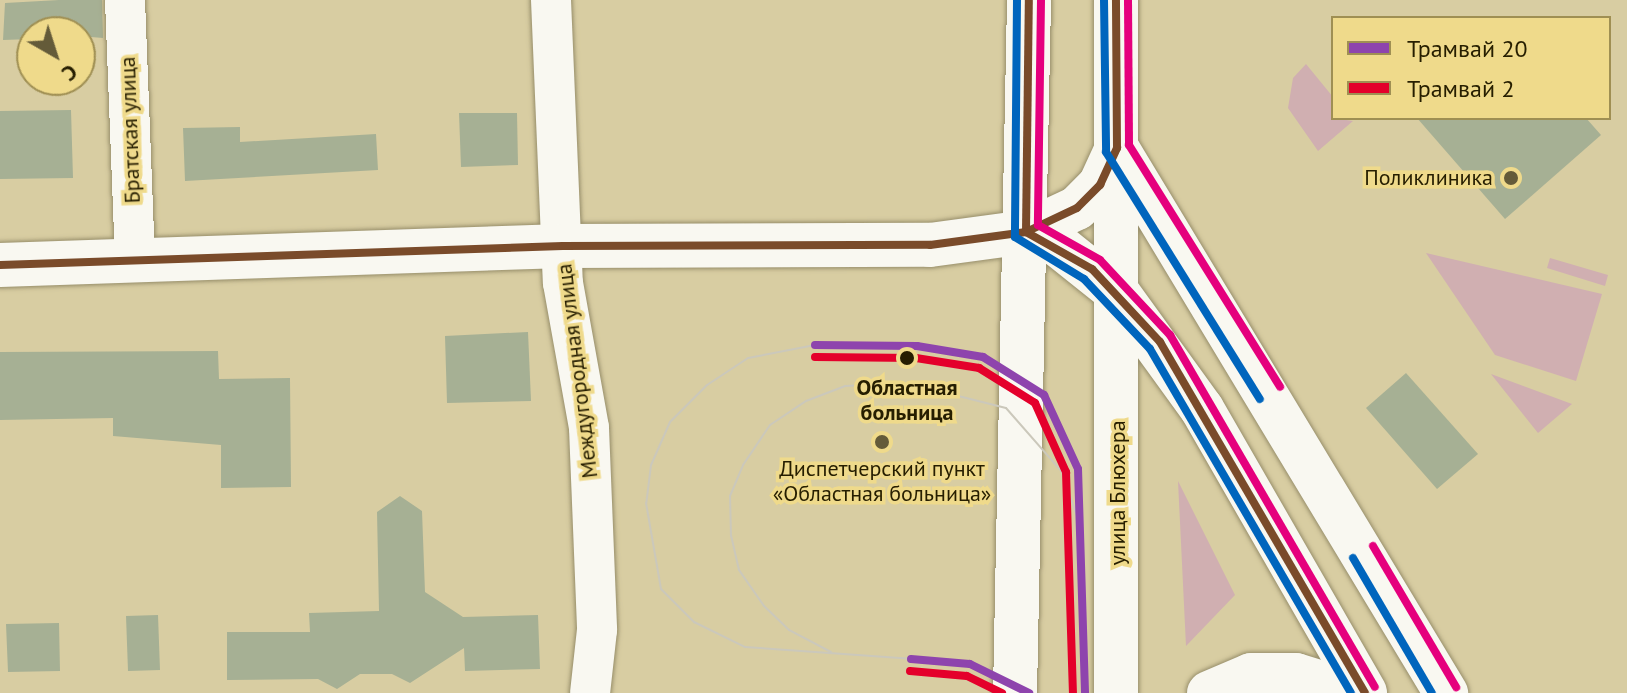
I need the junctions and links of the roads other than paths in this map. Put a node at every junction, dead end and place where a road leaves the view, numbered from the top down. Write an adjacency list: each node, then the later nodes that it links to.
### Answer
1 (125, 0): 8 (street, Братская улица)
2 (551, 0): 7 (street, Междугородная улица)
3 (1029, 0): 6 (main road)
4 (1116, 0): 5 (main road)
5 (1118, 131): 6 (main road); 10 (main road, улица Блюхера); 17 (main road)
6 (1026, 232): 7 (main road); 10 (main road); 12 (main road)
7 (563, 246): 8 (main road); 11 (street, Междугородная улица)
8 (135, 260): 9 (main road)
9 (0, 265)
10 (1118, 293): 13 (main road, улица Блюхера); 16 (main road)
11 (590, 693)
12 (1015, 693)
13 (1116, 693)
14 (1209, 693): 15 (main road)
15 (1354, 693)
16 (1365, 693)
17 (1446, 693)

